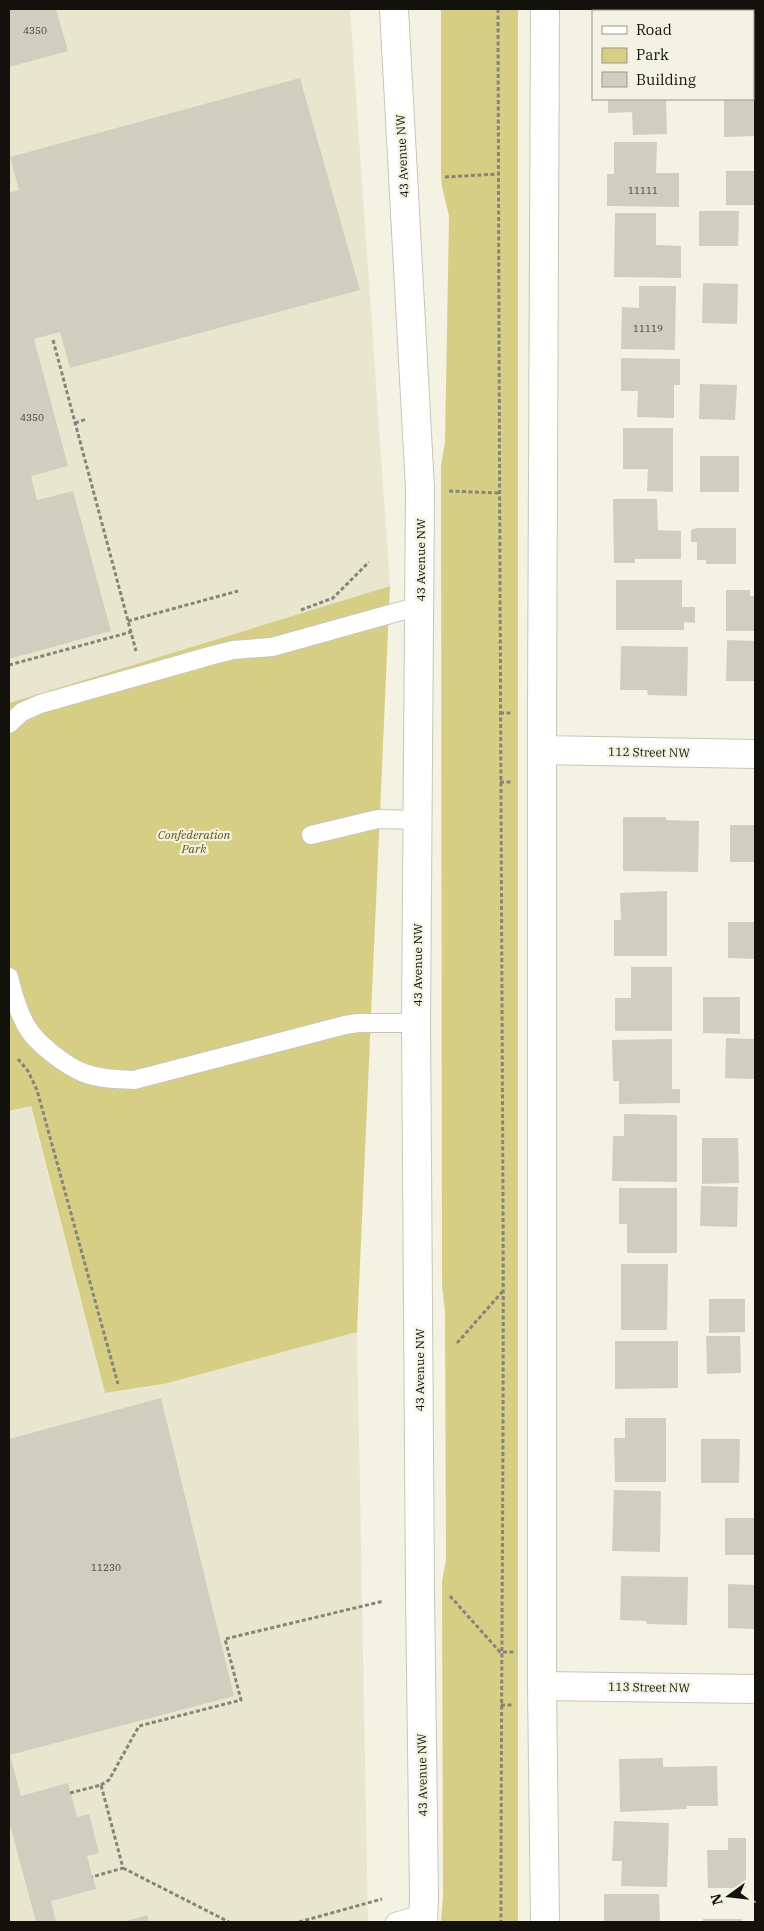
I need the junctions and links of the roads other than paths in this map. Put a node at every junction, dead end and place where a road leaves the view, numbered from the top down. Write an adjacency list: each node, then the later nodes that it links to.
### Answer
1 (394, 9): 3 (street, 43 Avenue NW)
2 (545, 9): 5 (street)
3 (419, 606): 4 (lane); 7 (street, 43 Avenue NW)
4 (9, 724)
5 (543, 750): 6 (street, 112 Street NW); 11 (street)
6 (755, 754)
7 (417, 820): 8 (lane); 10 (street, 43 Avenue NW)
8 (311, 835)
9 (9, 977): 10 (lane)
10 (416, 1023): 13 (street, 43 Avenue NW)
11 (542, 1686): 12 (street, 113 Street NW); 15 (street)
12 (755, 1689)
13 (423, 1918): 14 (lane)
14 (395, 1922)
15 (545, 1922)

